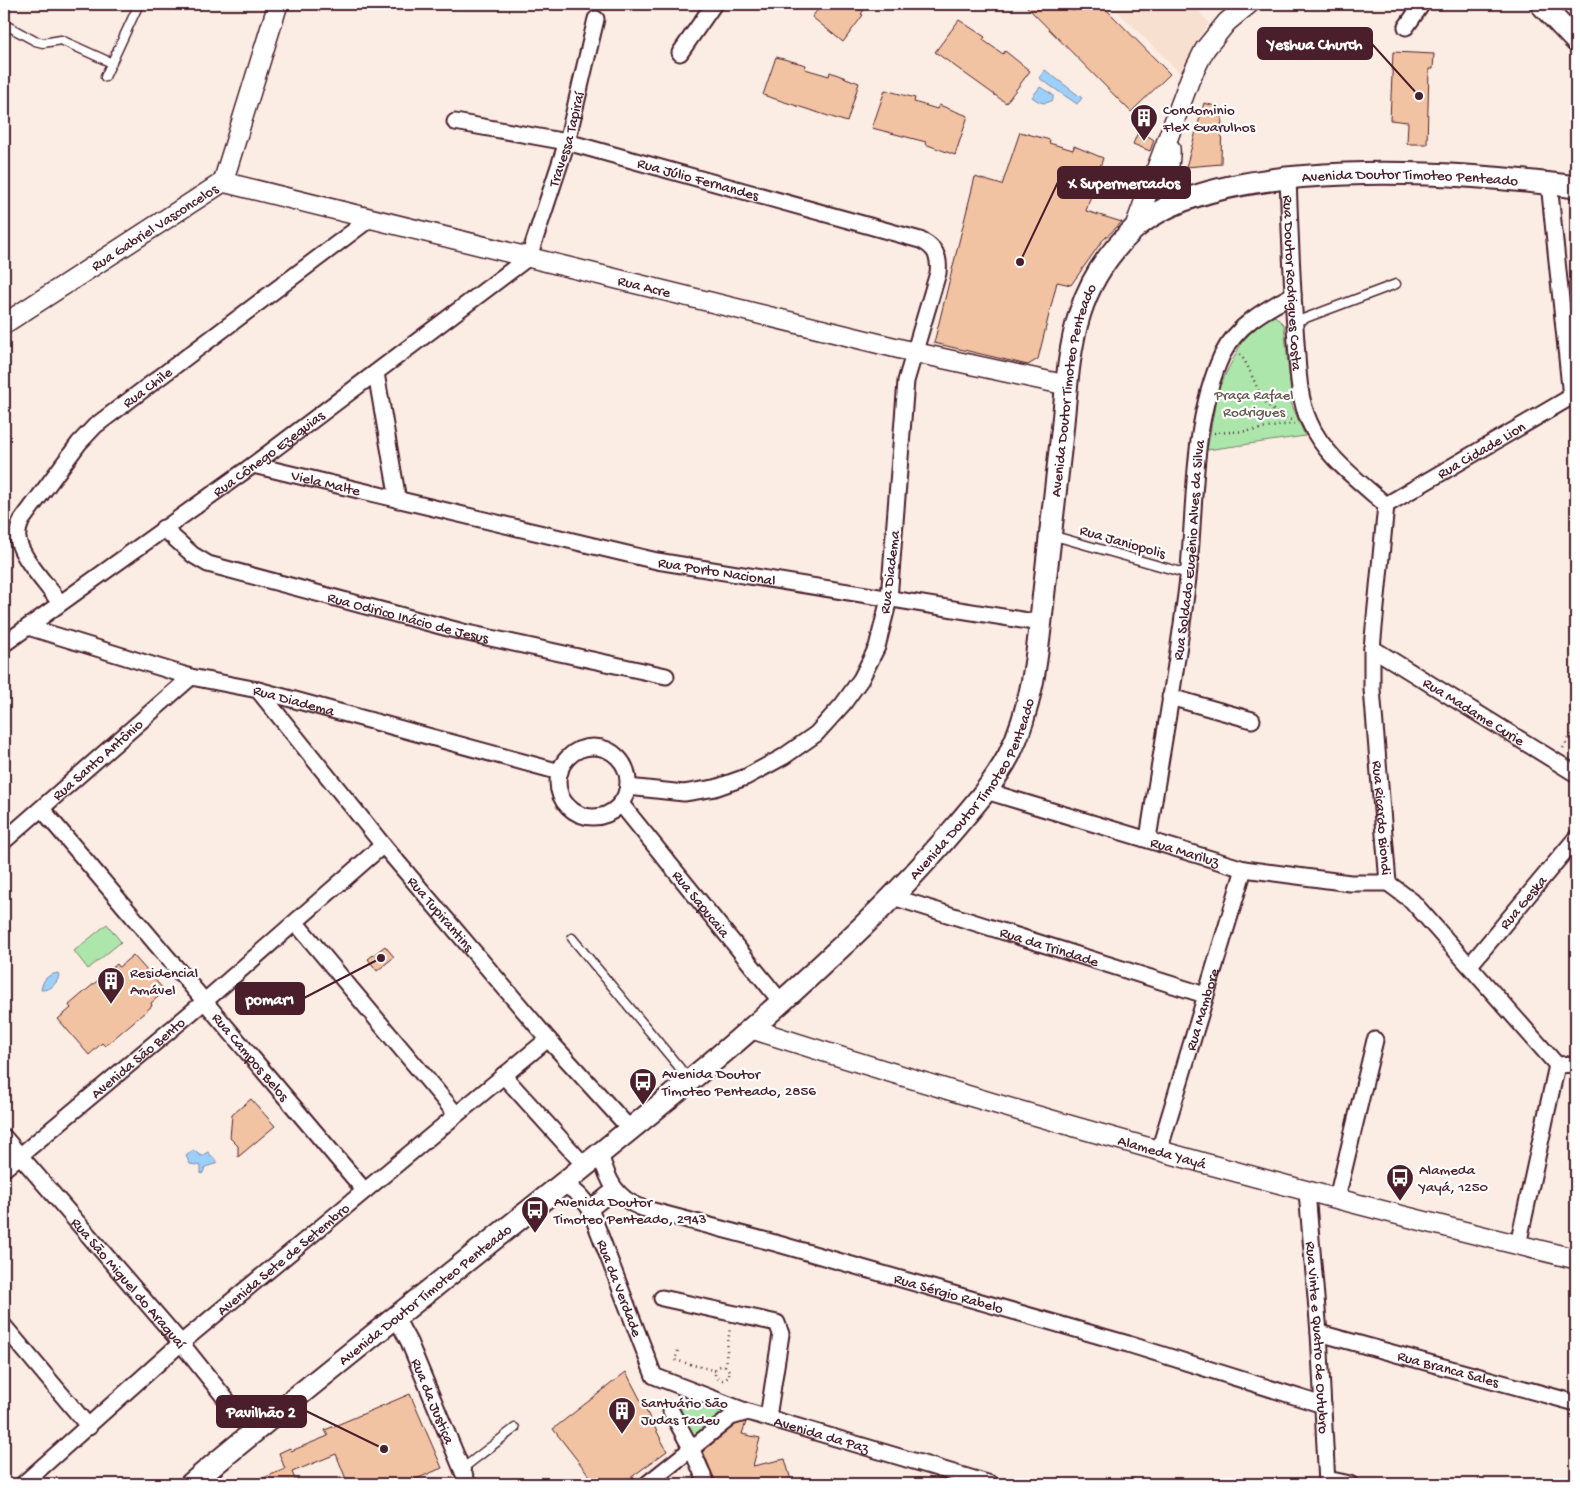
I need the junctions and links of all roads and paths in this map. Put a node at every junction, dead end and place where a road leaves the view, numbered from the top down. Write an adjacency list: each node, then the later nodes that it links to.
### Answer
1 (139, 4): 12 (lane)
2 (278, 4): 18 (street, Rua Gabriel Vasconcelos)
3 (714, 4): 11 (street)
4 (1249, 4): 15 (street)
5 (1422, 4): 9 (street)
6 (1541, 4): 10 (main road)
7 (596, 19): 16 (street, Travessa Tapiraí)
8 (4, 24): 12 (lane)
9 (1406, 28)
10 (1576, 41)
11 (680, 53)
12 (112, 63): 13 (lane)
13 (105, 77)
14 (455, 122): 16 (street, Rua Júlio Fernandes)
15 (1168, 140): 21 (street); 23 (street)
16 (567, 142): 24 (street, Rua Júlio Fernandes); 25 (street, Travessa Tapiraí)
17 (1288, 178): 19 (main road, Avenida Doutor Timoteo Penteado); 21 (main road, Avenida Doutor Timoteo Penteado); 27 (street, Rua Doutor Rodrigues Costa)
18 (223, 182): 22 (street, Rua Acre); 29 (street, Rua Gabriel Vasconcelos)
19 (1549, 183): 20 (main road, Avenida Doutor Timoteo Penteado); 34 (street)
20 (1576, 187)
21 (1177, 204): 23 (main road, Avenida Doutor Timoteo Penteado)
22 (371, 218): 25 (street, Rua Acre); 43 (street, Rua Chile)
23 (1134, 229): 33 (main road, Avenida Doutor Timoteo Penteado)
24 (936, 252): 31 (street, Rua Diadema)
25 (529, 257): 31 (street, Rua Acre); 32 (street, Rua Cônego Ezequias)
26 (1396, 284): 28 (lane)
27 (1293, 295): 28 (street, Rua Doutor Rodrigues Costa); 41 (street, Rua Soldado Eugênio Alves da Silva)
28 (1294, 322): 38 (street, Rua Doutor Rodrigues Costa)
29 (4, 324)
30 (1237, 350): 35 (path)
31 (913, 352): 33 (street, Rua Acre); 42 (street, Rua Diadema)
32 (376, 373): 36 (street, Rua Cônego Ezequias); 37 (street)
33 (1066, 385): 40 (main road, Avenida Doutor Timoteo Penteado)
34 (1574, 395): 38 (street, Rua Cidade Lion)
35 (1210, 433)
36 (253, 465): 37 (street, Viela Malte); 39 (street, Rua Cônego Ezequias)
37 (398, 500): 42 (street, Rua Porto Nacional)
38 (1386, 505): 47 (street, Rua Ricardo Biondi)
39 (163, 528): 43 (street, Rua Cônego Ezequias); 48 (street, Rua Odirico Inácio de Jesus)
40 (1050, 535): 41 (lane, Rua Janiopolis); 44 (main road, Avenida Doutor Timoteo Penteado)
41 (1188, 574): 51 (street, Rua Soldado Eugênio Alves da Silva)
42 (889, 599): 44 (street, Rua Porto Nacional); 57 (street, Rua Diadema)
43 (60, 603): 45 (street, Rua Cônego Ezequias)
44 (1040, 623): 58 (main road, Avenida Doutor Timoteo Penteado)
45 (28, 627): 46 (street, Rua Cônego Ezequias); 49 (street, Rua Diadema)
46 (4, 644)
47 (1372, 648): 54 (street, Rua Madame Curie); 66 (street, Rua Ricardo Biondi)
48 (666, 676)
49 (190, 677): 50 (street, Rua Diadema); 60 (street, Rua Santo Antônio)
50 (258, 690): 55 (street, Rua Diadema); 64 (street, Rua Tupirantins)
51 (1170, 697): 52 (street); 62 (street, Rua Soldado Eugênio Alves da Silva)
52 (1252, 720)
53 (1576, 727): 54 (path)
54 (1554, 762): 56 (street, Rua Madame Curie)
55 (560, 772): 57 (street); 59 (street)
56 (1576, 774)
57 (628, 787): 59 (street)
58 (986, 791): 62 (street, Rua Mariluz); 67 (main road, Avenida Doutor Timoteo Penteado)
59 (621, 804): 73 (street, Rua Sapucaia)
60 (42, 809): 63 (street, Rua Santo Antônio); 72 (street, Rua Campos Belos)
61 (1576, 838): 70 (street, Rua Geska)
62 (1148, 839): 65 (street, Rua Mariluz)
63 (4, 841)
64 (383, 846): 68 (street, Avenida São Bento); 75 (street, Rua Tupirantins)
65 (1244, 869): 66 (street, Rua Mariluz); 71 (street, Rua Mambore)
66 (1388, 883): 70 (street, Rua Ricardo Biondi)
67 (892, 898): 71 (street, Rua da Trindade); 73 (main road, Avenida Doutor Timoteo Penteado)
68 (296, 923): 72 (street, Avenida São Bento); 81 (street)
69 (572, 938): 80 (lane)
70 (1470, 965): 77 (street, Rua Ricardo Biondi)
71 (1205, 996): 84 (street, Rua Mambore)
72 (205, 1001): 85 (street, Avenida São Bento); 89 (street, Rua Campos Belos)
73 (782, 1002): 74 (main road, Avenida Doutor Timoteo Penteado)
74 (752, 1029): 80 (main road, Avenida Doutor Timoteo Penteado); 84 (street, Alameda Yayá)
75 (548, 1038): 79 (street, Avenida Sete de Setembro); 82 (street, Rua Tupirantins)
76 (1375, 1040): 92 (street)
77 (1557, 1064): 78 (street); 94 (street)
78 (1576, 1064)
79 (503, 1075): 81 (street, Avenida Sete de Setembro); 86 (street)
80 (690, 1080): 82 (main road, Avenida Doutor Timoteo Penteado)
81 (456, 1114): 89 (street, Avenida Sete de Setembro)
82 (630, 1129): 86 (main road, Avenida Doutor Timoteo Penteado)
83 (4, 1137): 85 (street, Rua São Miguel do Araguaí)
84 (1159, 1151): 91 (street, Alameda Yayá)
85 (20, 1155): 87 (street, Avenida São Bento); 101 (street, Rua São Miguel do Araguaí)
86 (592, 1160): 88 (main road, Avenida Doutor Timoteo Penteado); 90 (street, Rua Sérgio Rabelo)
87 (4, 1169)
88 (562, 1185): 93 (street, Rua da Verdade); 98 (main road, Avenida Doutor Timoteo Penteado)
89 (364, 1190): 101 (street, Avenida Sete de Setembro)
90 (614, 1190): 93 (street); 107 (street, Rua Sérgio Rabelo)
91 (1307, 1192): 92 (street, Alameda Yayá); 100 (street, Rua Vinte e Quatro de Outubro)
92 (1337, 1198): 94 (street, Alameda Yayá)
93 (590, 1209): 105 (street, Rua da Verdade)
94 (1518, 1244): 95 (street, Alameda Yayá)
95 (1576, 1258)
96 (662, 1298): 97 (street)
97 (732, 1313): 103 (path); 110 (street)
98 (396, 1318): 113 (main road, Avenida Doutor Timoteo Penteado); 115 (street, Rua da Justiça)
99 (4, 1326): 111 (street)
100 (1319, 1332): 106 (street, Rua Branca Sales); 107 (street, Rua Vinte e Quatro de Outubro)
101 (180, 1343): 111 (street, Avenida Sete de Setembro); 113 (street, Rua São Miguel do Araguaí)
102 (678, 1351): 104 (path)
103 (724, 1366): 104 (path); 104 (path)
104 (716, 1371)
105 (654, 1376): 109 (street, Avenida da Paz)
106 (1576, 1403)
107 (1323, 1405): 117 (street, Rua Vinte e Quatro de Outubro)
108 (671, 1411): 114 (street)
109 (748, 1412): 110 (street, Avenida da Paz); 114 (street)
110 (768, 1417): 122 (street, Avenida da Paz)
111 (89, 1427): 118 (street, Avenida Sete de Setembro)
112 (515, 1428): 115 (lane)
113 (253, 1433): 116 (main road, Avenida Doutor Timoteo Penteado)
114 (692, 1450): 120 (street); 121 (street)
115 (462, 1469): 119 (street, Rua da Justiça)
116 (200, 1481)
117 (1327, 1482): 123 (street)
118 (23, 1484)
119 (468, 1484)
120 (647, 1484)
121 (707, 1484)
122 (991, 1484)
123 (1350, 1484)

